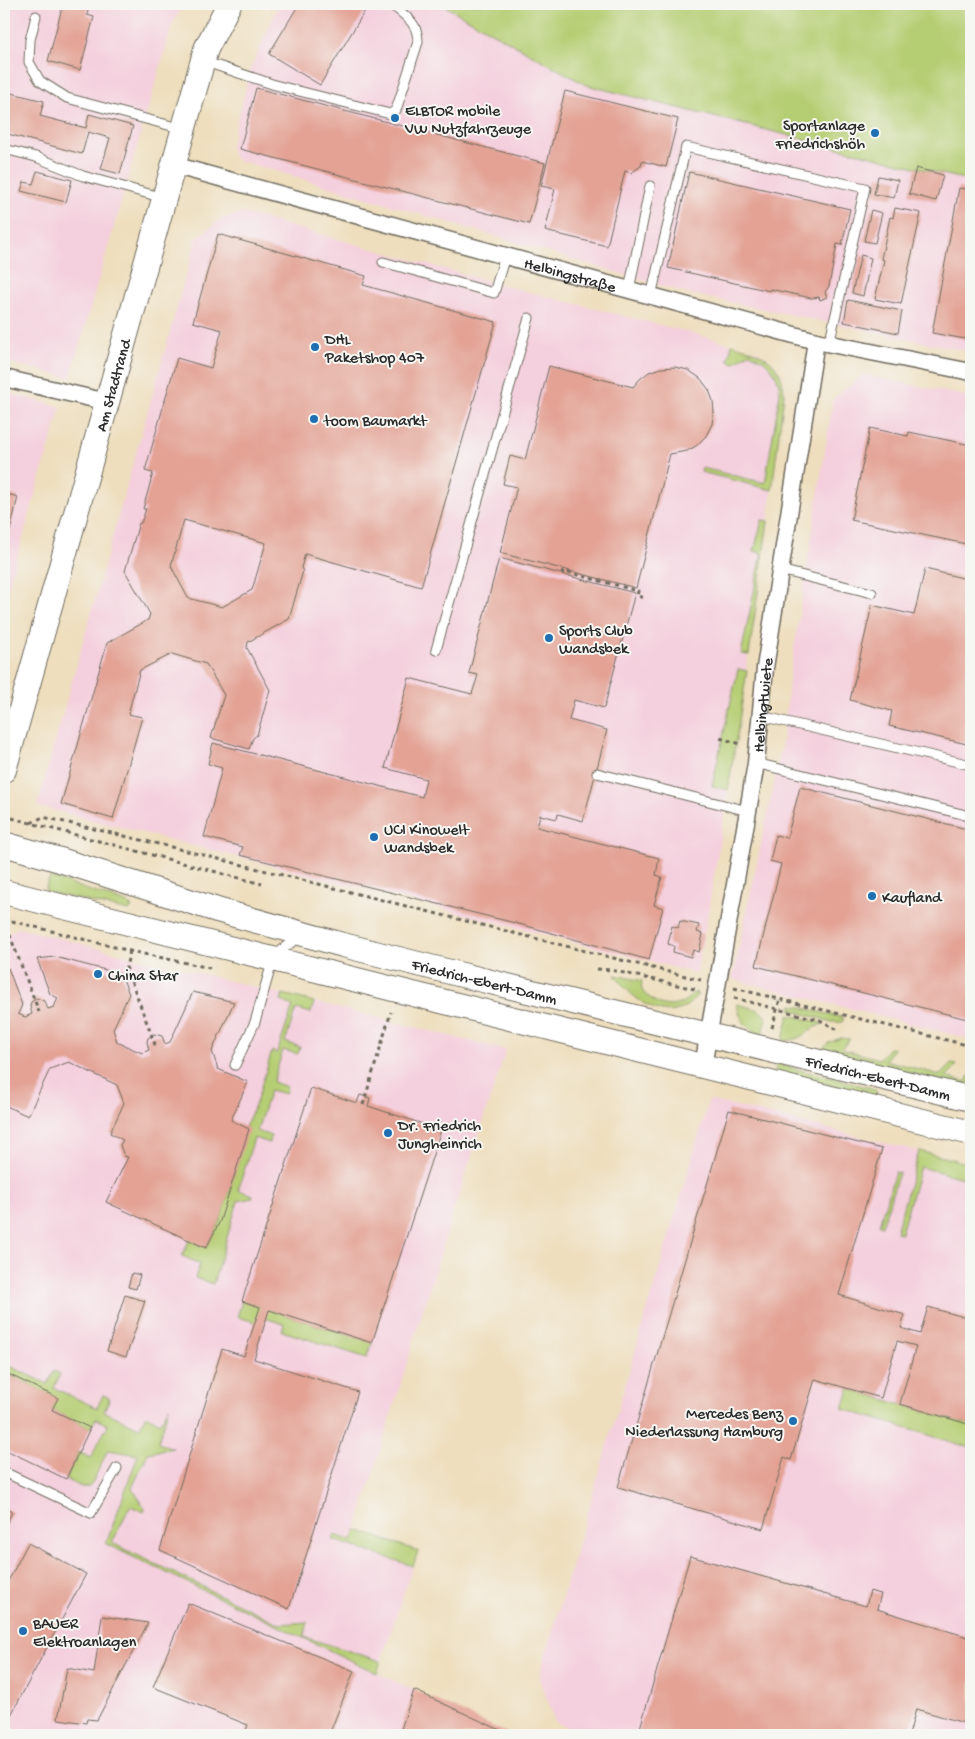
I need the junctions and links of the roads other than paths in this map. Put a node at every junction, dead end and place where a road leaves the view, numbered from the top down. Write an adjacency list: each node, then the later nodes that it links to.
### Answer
1 (229, 4): 4 (main road, Am Stadtrand)
2 (391, 4): 4 (lane)
3 (36, 16): 5 (lane)
4 (202, 61): 5 (main road, Am Stadtrand)
5 (183, 129): 7 (main road, Am Stadtrand)
6 (4, 149): 9 (lane)
7 (173, 165): 9 (main road, Am Stadtrand); 10 (street, Helbingstraße)
8 (650, 186): 12 (lane)
9 (164, 198): 18 (main road, Am Stadtrand)
10 (505, 256): 11 (lane); 12 (street, Helbingstraße)
11 (383, 262)
12 (629, 290): 13 (street, Helbingstraße)
13 (651, 296): 15 (street, Helbingstraße); 15 (lane)
14 (528, 318): 21 (lane)
15 (822, 343): 16 (street, Helbingstraße); 19 (street, Helbingtwiete)
16 (971, 372)
17 (4, 378): 18 (street)
18 (107, 402): 25 (main road, Am Stadtrand)
19 (780, 570): 20 (lane); 22 (street, Helbingtwiete)
20 (872, 593)
21 (436, 650)
22 (761, 716): 23 (street, Helbingtwiete); 24 (lane)
23 (756, 763): 27 (street, Helbingtwiete); 28 (lane)
24 (971, 765)
25 (4, 770)
26 (596, 773): 27 (lane)
27 (748, 811): 33 (street, Helbingtwiete)
28 (971, 818)
29 (4, 844): 31 (main road, Friedrich-Ebert-Damm)
30 (4, 892): 32 (main road, Friedrich-Ebert-Damm)
31 (303, 934): 32 (lane); 33 (main road, Friedrich-Ebert-Damm)
32 (273, 959): 34 (lane); 35 (main road, Friedrich-Ebert-Damm)
33 (709, 1035): 35 (street, Helbingtwiete); 36 (main road, Friedrich-Ebert-Damm)
34 (235, 1066)
35 (703, 1066): 37 (main road, Friedrich-Ebert-Damm)
36 (971, 1099)
37 (971, 1132)
38 (117, 1468): 39 (lane)
39 (4, 1472)

